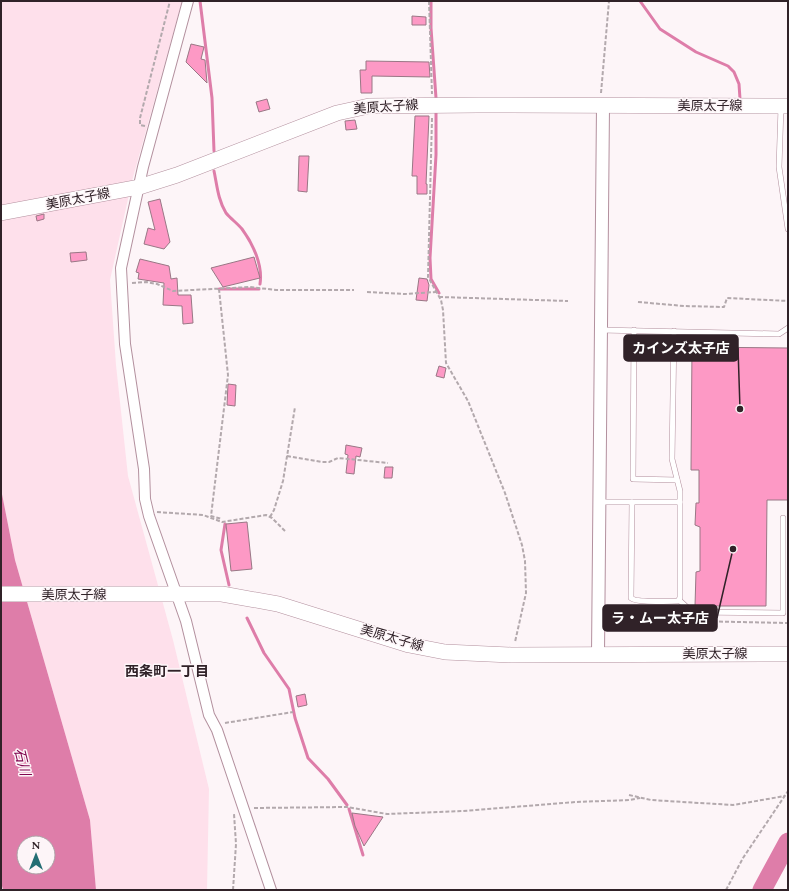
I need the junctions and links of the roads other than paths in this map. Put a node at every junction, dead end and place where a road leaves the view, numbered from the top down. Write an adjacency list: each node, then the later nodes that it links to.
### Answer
1 (188, 1): 4 (street)
2 (603, 106): 3 (main road, 美原太子線); 4 (main road, 美原太子線); 8 (street)
3 (784, 106): 6 (lane)
4 (133, 188): 5 (main road, 美原太子線); 17 (street)
5 (1, 213)
6 (788, 229)
7 (788, 328): 10 (lane)
8 (601, 330): 9 (lane); 12 (street)
9 (634, 330): 10 (lane); 11 (lane)
10 (674, 331): 11 (lane)
11 (677, 480): 14 (lane)
12 (599, 502): 13 (lane); 19 (street)
13 (632, 502): 14 (lane); 18 (lane)
14 (680, 502): 18 (lane)
15 (783, 518): 18 (lane)
16 (1, 594): 17 (main road, 美原太子線)
17 (172, 595): 19 (main road, 美原太子線); 21 (street)
18 (679, 600)
19 (598, 654): 20 (main road, 美原太子線)
20 (788, 654)
21 (270, 890)

